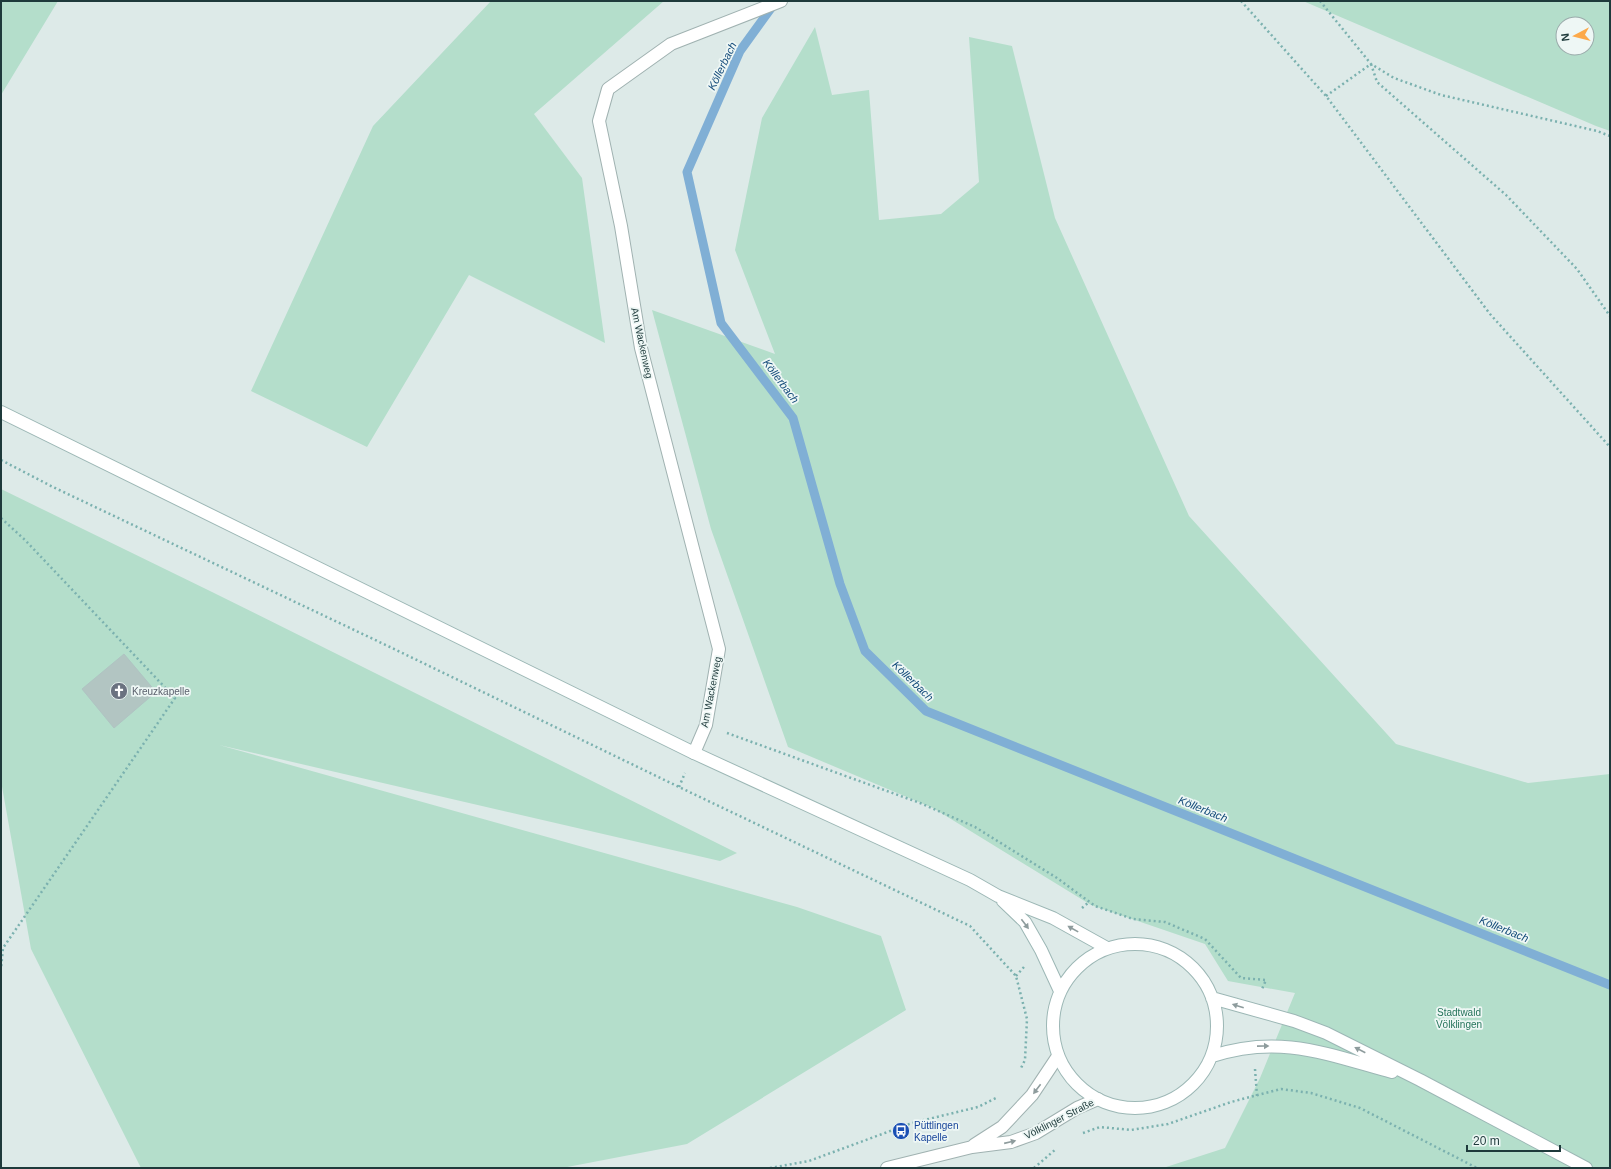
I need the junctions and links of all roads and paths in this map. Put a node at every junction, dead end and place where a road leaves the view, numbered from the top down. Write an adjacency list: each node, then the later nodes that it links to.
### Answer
1 (781, 1): 12 (main road, Am Wackenweg)
2 (1241, 1): 5 (path)
3 (1320, 1): 4 (path)
4 (1371, 64): 5 (path); 6 (path); 7 (path)
5 (1326, 96): 9 (path)
6 (1610, 136)
7 (1610, 316)
8 (1, 412): 13 (main road)
9 (1610, 447)
10 (1, 460): 18 (path)
11 (1, 518): 17 (path)
12 (706, 725): 13 (main road, Am Wackenweg); 15 (path)
13 (694, 753): 14 (main road)
14 (998, 896): 16 (main road, one-way to 14); 19 (main road, one-way to 19)
15 (1089, 902)
16 (1107, 948): 19 (main road); 20 (main road)
17 (1, 969)
18 (1016, 976)
19 (1060, 991): 21 (main road)
20 (1212, 998): 22 (main road); 23 (main road, one-way to 20)
21 (1058, 1056): 25 (main road); 28 (main road, Völklinger Straße, one-way to 28)
22 (1212, 1056): 23 (main road, one-way to 23); 25 (main road)
23 (1420, 1080): 33 (main road)
24 (997, 1098): 29 (path)
25 (1098, 1099): 28 (main road, Völklinger Straße, one-way to 25)
26 (1078, 1135): 32 (path)
27 (1061, 1144): 31 (path)
28 (972, 1147): 30 (main road, Völklinger Straße)
29 (770, 1168)
30 (887, 1168)
31 (1034, 1168)
32 (1477, 1168)
33 (1586, 1168)

